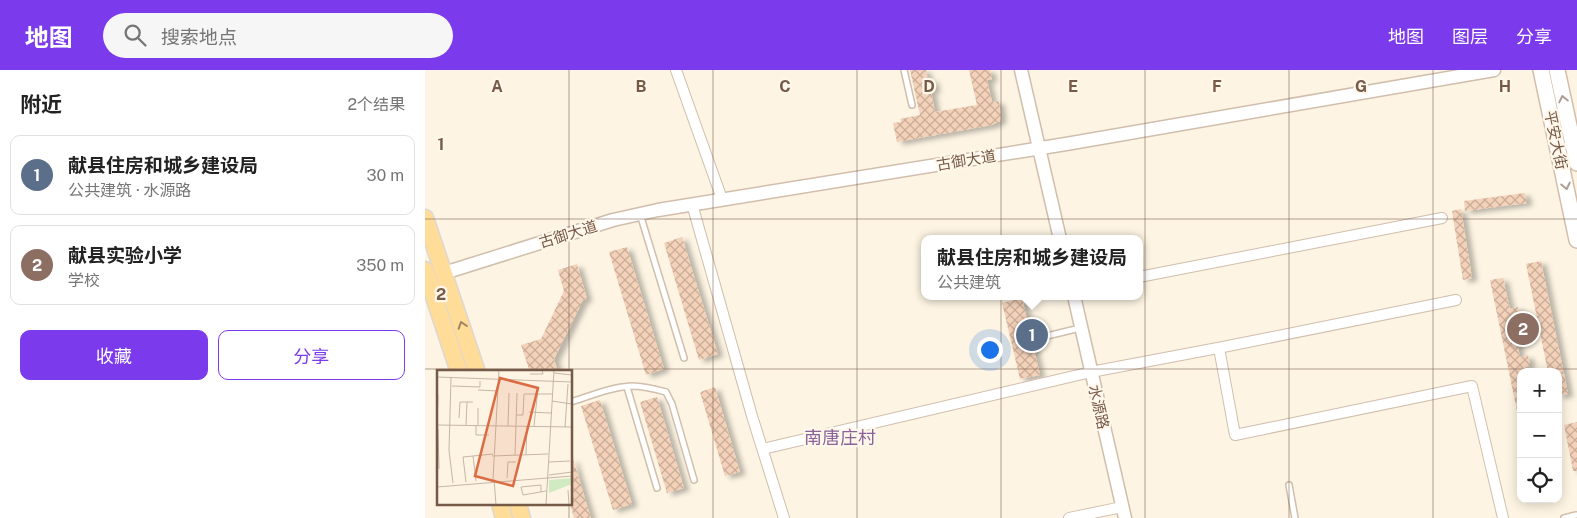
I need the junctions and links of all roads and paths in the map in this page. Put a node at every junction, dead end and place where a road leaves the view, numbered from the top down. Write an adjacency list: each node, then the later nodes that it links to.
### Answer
1 (676, 70): 11 (street)
2 (904, 70): 8 (lane)
3 (1021, 70): 9 (street)
4 (1494, 70): 7 (street, 古御大道)
5 (1541, 70): 17 (main road, 平安大街, one-way to 17)
6 (1557, 70): 10 (main road, 平安大街, one-way to 6)
7 (1434, 75): 9 (street, 古御大道)
8 (913, 105)
9 (1039, 148): 11 (street, 古御大道); 16 (street)
10 (1577, 163)
11 (722, 199): 12 (street, 古御大道)
12 (692, 204): 13 (street, 古御大道); 33 (street)
13 (639, 214): 19 (street, 古御大道); 27 (lane)
14 (425, 218): 19 (main road)
15 (1442, 218): 20 (street)
16 (1059, 235)
17 (1577, 240)
18 (425, 271): 19 (main road, 古御大道); 21 (main road)
19 (444, 274): 21 (main road, 古御大道); 29 (main road, one-way to 19)
20 (1143, 276)
21 (428, 289): 28 (main road)
22 (1075, 300): 24 (street, 水源路)
23 (1456, 300): 26 (street)
24 (1081, 328): 25 (lane); 30 (street, 水源路)
25 (1043, 337)
26 (1219, 348): 30 (street); 42 (street)
27 (683, 358)
28 (458, 370)
29 (476, 370)
30 (1091, 372): 33 (street); 37 (street, 水源路)
31 (627, 387): 32 (lane); 34 (lane); 36 (lane)
32 (573, 401)
33 (763, 449): 39 (street)
34 (695, 480)
35 (1289, 485): 41 (lane)
36 (657, 488)
37 (1123, 512): 40 (street)
38 (1576, 515): 43 (lane)
39 (784, 518)
40 (1069, 518)
41 (1295, 518)
42 (1503, 518)
43 (1564, 518)

